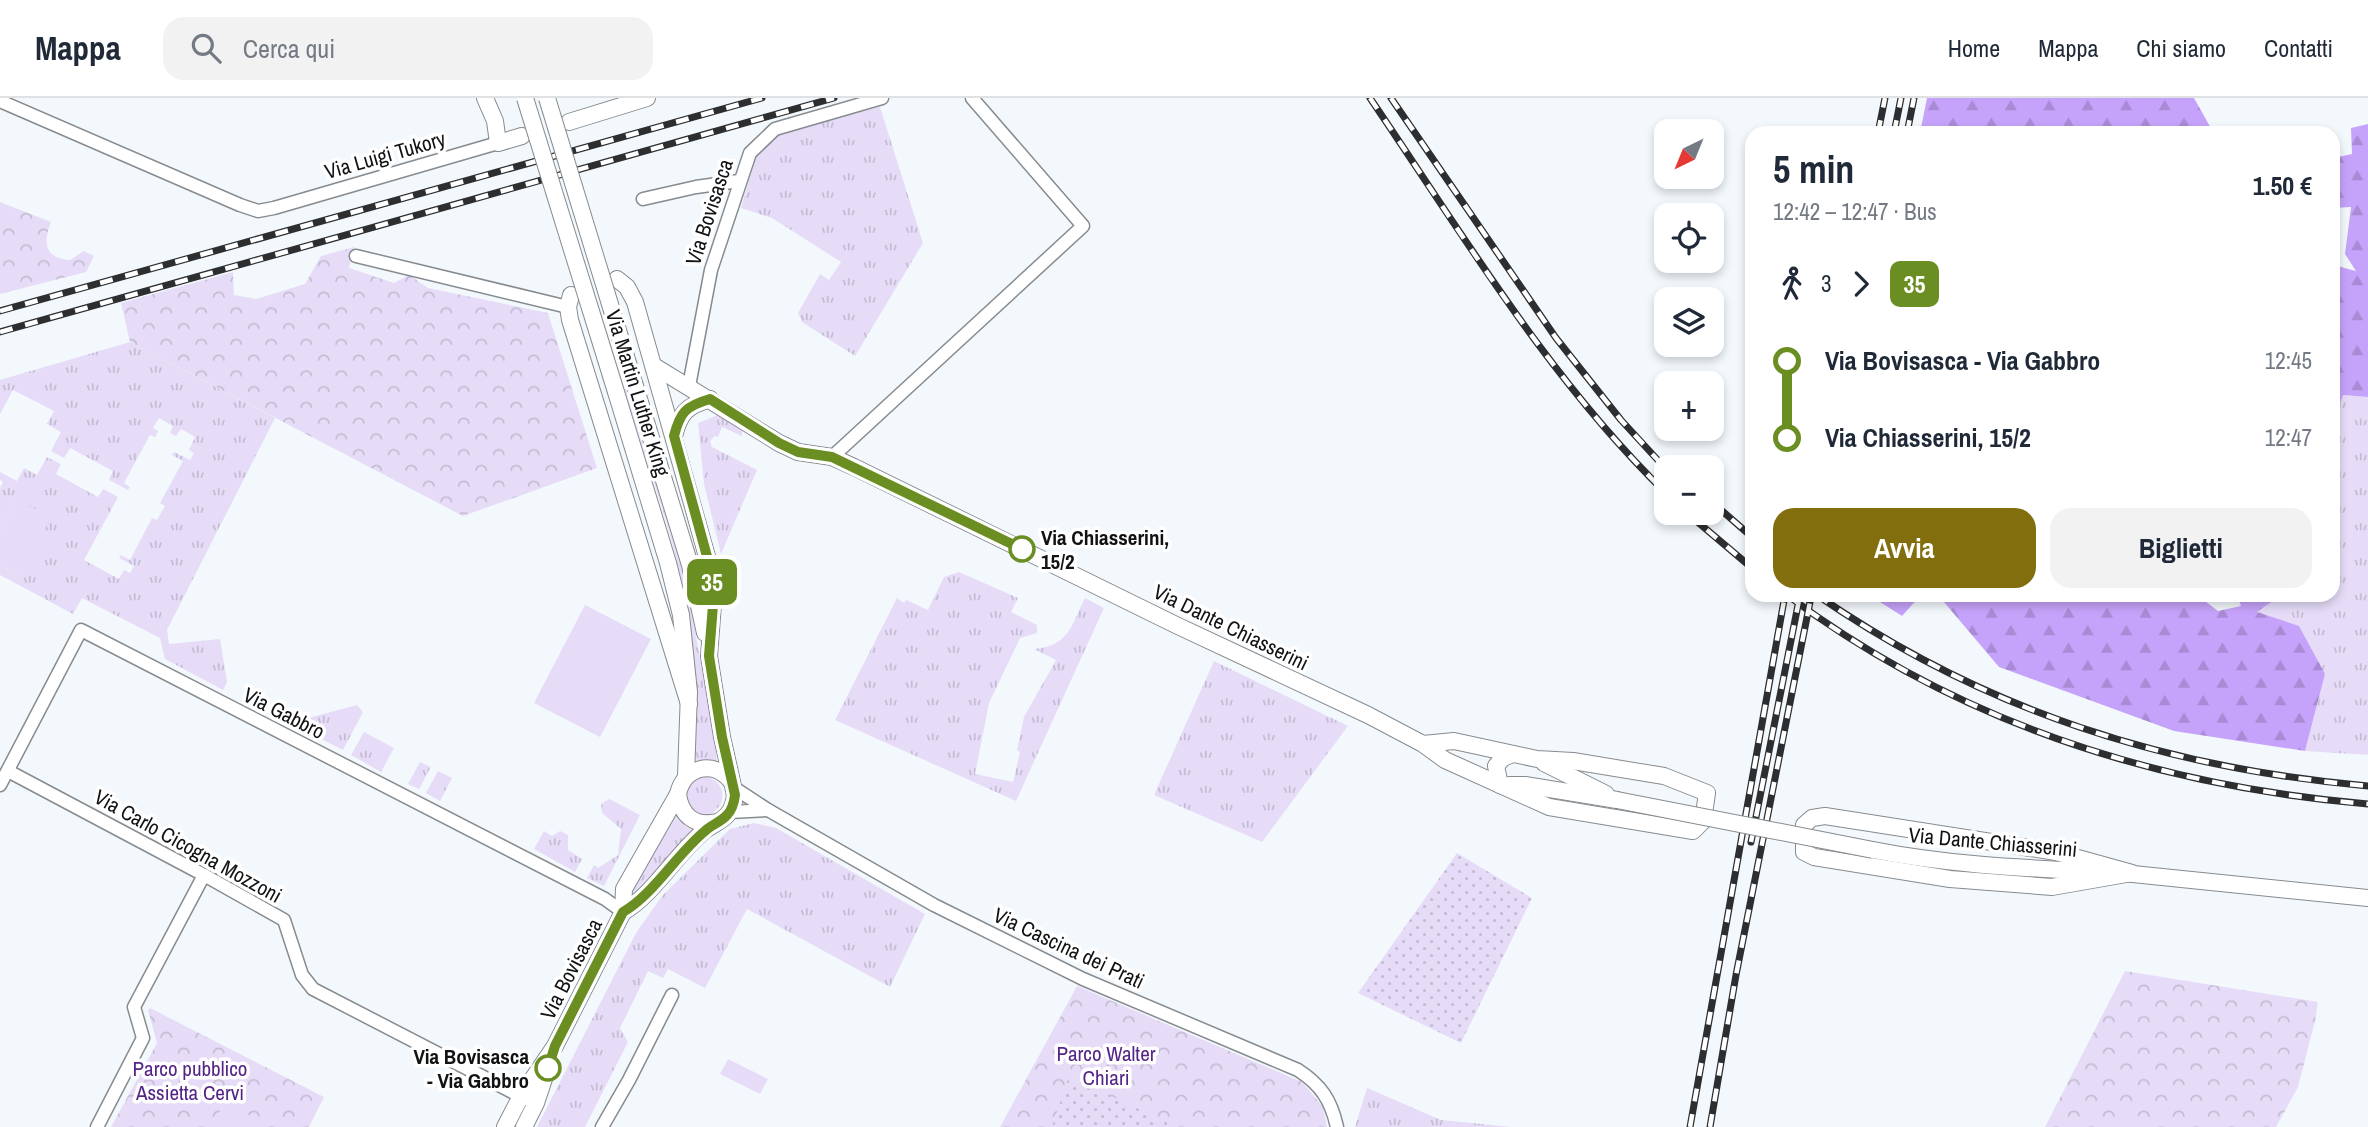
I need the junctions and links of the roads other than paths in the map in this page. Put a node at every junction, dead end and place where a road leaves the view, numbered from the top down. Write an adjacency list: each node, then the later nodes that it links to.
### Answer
1 (485, 98): 10 (street)
2 (525, 98): 22 (street, Via Martin Luther King, bridge)
3 (547, 98): 21 (street, Via Martin Luther King, bridge)
4 (647, 98): 8 (street)
5 (882, 98): 11 (street, Via Bovisasca)
6 (972, 98): 20 (street)
7 (0, 101): 10 (street, Via Luigi Tukory)
8 (569, 122)
9 (522, 136): 10 (street, Via Luigi Tukory)
10 (498, 143)
11 (739, 181): 12 (street); 17 (street, Via Bovisasca)
12 (643, 199)
13 (356, 256): 15 (street)
14 (617, 279): 16 (street)
15 (570, 301): 22 (street)
16 (654, 366): 17 (street); 19 (street)
17 (689, 386): 18 (street)
18 (710, 399): 19 (street); 20 (street, Via Dante Chiasserini)
19 (674, 436): 21 (street)
20 (832, 457): 23 (street, Via Dante Chiasserini)
21 (709, 656): 28 (street)
22 (689, 704): 27 (street, Via Bovisasca)
23 (1423, 744): 24 (street, Via Dante Chiasserini); 30 (street, Via Dante Chiasserini)
24 (1513, 754): 25 (street, Via Dante Chiasserini); 30 (street)
25 (1537, 759): 30 (street); 32 (street, Via Dante Chiasserini)
26 (8, 771): 29 (street, Via Gabbro); 36 (street, Via Carlo Cicogna Mozzoni); 38 (street, Via Gabbro)
27 (686, 776): 28 (street); 31 (street, Via Bovisasca)
28 (732, 784): 33 (street, Via Cascina dei Prati); 34 (street)
29 (0, 785)
30 (1500, 785): 32 (street, Via Dante Chiasserini)
31 (678, 794): 34 (street); 38 (street, Via Bovisasca)
32 (1617, 800): 35 (street, Via Dante Chiasserini, bridge)
33 (768, 810): 34 (street); 47 (street, Via Cascina dei Prati)
34 (724, 817): 38 (street, Via Bovisasca)
35 (2132, 873): 35 (street); 37 (street, Via Dante Chiasserini)
36 (204, 875): 41 (street, Via Carlo Cicogna Mozzoni); 43 (street)
37 (2368, 898)
38 (623, 912): 40 (street, Via Bovisasca)
39 (671, 995): 46 (street)
40 (555, 1046): 41 (street, Via Bovisasca); 42 (street, Via Bovisasca)
41 (521, 1096): 42 (street, Via Carlo Cicogna Mozzoni); 44 (street, Via Bovisasca)
42 (536, 1103): 45 (street, Via Bovisasca)
43 (97, 1127)
44 (505, 1127)
45 (524, 1127)
46 (602, 1127)
47 (1336, 1127)

